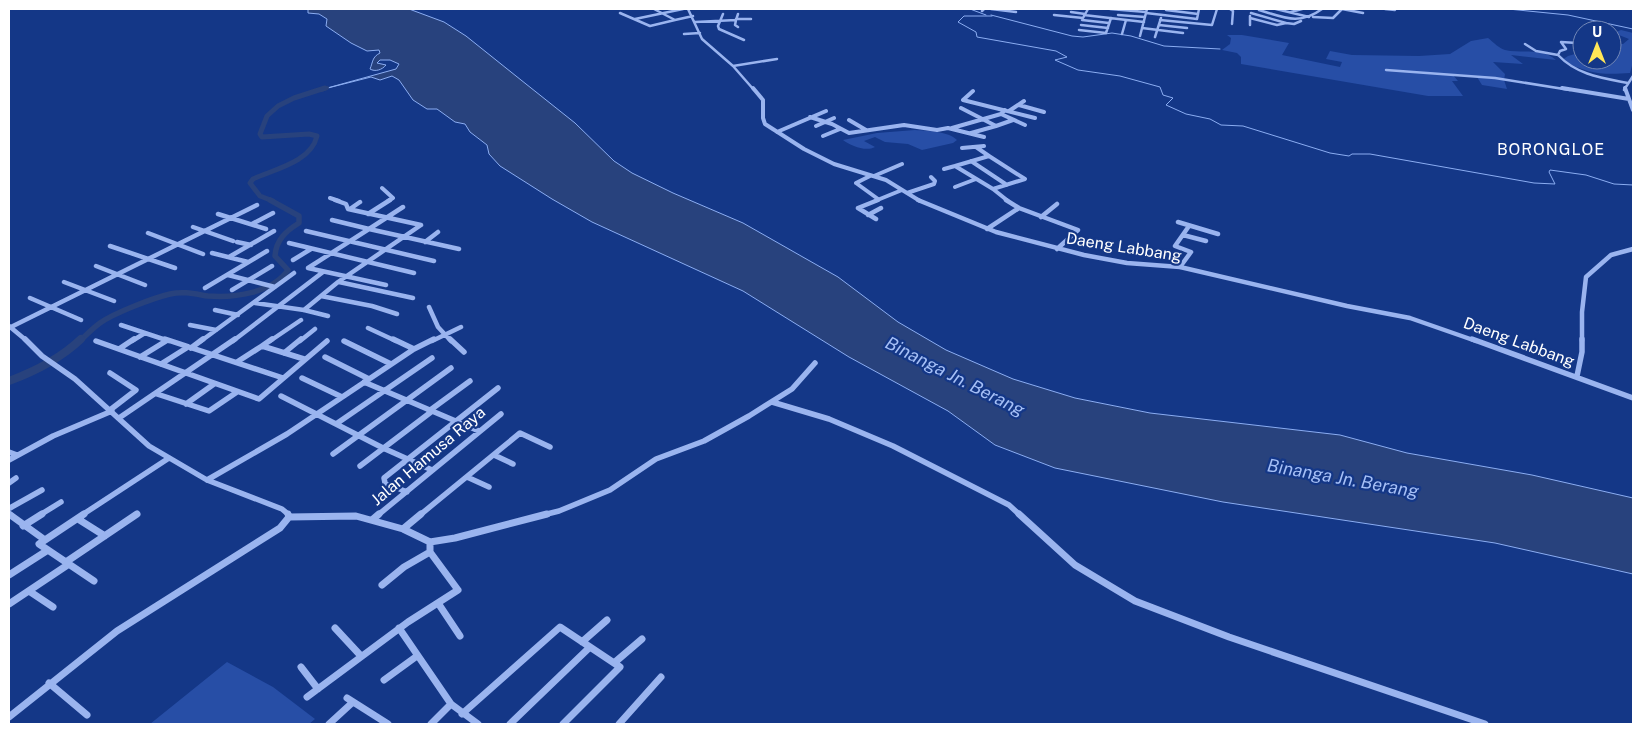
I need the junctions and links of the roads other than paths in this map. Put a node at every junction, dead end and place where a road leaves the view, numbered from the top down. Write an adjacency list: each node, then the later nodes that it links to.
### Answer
1 (654, 9): 26 (street)
2 (683, 9): 26 (street)
3 (688, 9): 36 (street, Daeng Labbang)
4 (991, 9): 17 (street)
5 (1087, 9): 38 (street)
6 (1110, 9): 21 (street)
7 (1198, 9): 30 (street)
8 (1215, 9): 56 (street)
9 (1230, 9): 57 (street)
10 (1258, 9): 27 (street); 31 (street)
11 (1276, 9): 24 (street)
12 (1293, 9): 19 (street)
13 (1322, 9): 40 (street)
14 (1342, 9): 15 (street); 40 (street)
15 (1360, 9)
16 (1385, 9): 20 (street)
17 (1000, 10): 22 (street); 37 (street)
18 (1166, 10): 30 (street); 35 (street)
19 (1300, 10): 24 (street)
20 (1395, 10)
21 (1147, 11): 35 (street); 39 (street)
22 (1016, 12)
23 (1071, 12): 38 (street)
24 (1287, 12): 31 (street); 40 (street)
25 (620, 13): 43 (street)
26 (662, 13): 43 (street); 46 (street)
27 (1251, 13): 42 (street); 55 (street)
28 (738, 14): 44 (street)
29 (754, 14): 44 (street)
30 (1198, 14): 45 (street)
31 (1277, 14): 50 (street)
32 (718, 15): 47 (street)
33 (1054, 15): 38 (street)
34 (1118, 15): 39 (street)
35 (1164, 15): 45 (street); 49 (street)
36 (693, 16): 46 (street); 51 (street, Daeng Labbang)
37 (996, 16)
38 (1084, 17): 41 (street); 53 (street); 58 (street)
39 (1145, 17): 52 (street)
40 (1310, 17): 50 (street)
41 (1111, 18): 48 (street); 53 (street)
42 (1250, 18): 54 (street); 60 (street)
43 (634, 19): 46 (street)
44 (736, 19): 47 (street); 62 (street)
45 (1197, 19): 56 (street)
46 (675, 20)
47 (720, 20): 51 (street); 75 (street)
48 (1126, 20): 52 (street); 71 (street)
49 (1160, 20): 56 (street); 59 (street)
50 (1301, 21): 55 (street)
51 (695, 22): 69 (street, Daeng Labbang)
52 (1144, 22): 64 (street)
53 (1109, 23): 63 (street)
54 (1269, 23): 61 (street); 61 (street)
55 (1286, 23): 61 (street)
56 (1196, 24)
57 (1232, 24)
58 (1081, 25): 63 (street); 67 (street)
59 (1159, 25): 65 (street); 66 (street)
60 (1250, 25)
61 (1277, 26)
62 (738, 27)
63 (1108, 28): 67 (street)
64 (1142, 28): 66 (street); 73 (street)
65 (1187, 28)
66 (1158, 29): 68 (street); 74 (street)
67 (1079, 30): 72 (street)
68 (1183, 32)
69 (700, 33): 70 (street); 80 (street, Daeng Labbang)
70 (684, 34)
71 (1122, 34)
72 (1077, 35)
73 (1140, 36)
74 (1155, 37)
75 (744, 40)
76 (1572, 43): 78 (street)
77 (1525, 44): 78 (street)
78 (1558, 55): 83 (street)
79 (777, 59): 80 (street)
80 (733, 66): 108 (street, Daeng Labbang)
81 (1386, 70): 85 (street)
82 (1633, 76): 83 (street)
83 (1628, 83): 85 (street)
84 (973, 91): 89 (street)
85 (1628, 99): 90 (street)
86 (1024, 101): 87 (street)
87 (1019, 105): 89 (street); 92 (street)
88 (961, 108): 97 (street)
89 (1007, 110): 93 (street); 96 (street)
90 (1633, 110)
91 (826, 111): 94 (street)
92 (1044, 112)
93 (1001, 114): 97 (street); 99 (street)
94 (810, 117): 100 (street); 108 (street)
95 (834, 118): 100 (street)
96 (1035, 118)
97 (982, 119): 103 (street); 106 (street)
98 (849, 120): 107 (street)
99 (1014, 120): 101 (street); 103 (street)
100 (825, 122): 102 (street); 105 (street)
101 (1025, 125)
102 (816, 126)
103 (996, 126): 104 (street)
104 (990, 128): 109 (street); 110 (street)
105 (840, 129): 107 (street); 111 (street)
106 (951, 129): 107 (street); 110 (street)
107 (866, 131)
108 (777, 132): 121 (street, Daeng Labbang)
109 (998, 132)
110 (970, 134): 112 (street)
111 (822, 136)
112 (984, 137)
113 (984, 146): 114 (street)
114 (976, 147): 115 (street); 116 (street)
115 (962, 148)
116 (989, 156): 117 (street); 124 (street)
117 (971, 161): 119 (street); 124 (street)
118 (902, 164): 121 (street)
119 (955, 166): 120 (street); 123 (street)
120 (944, 169)
121 (872, 176): 128 (street, Daeng Labbang); 131 (street)
122 (931, 177): 129 (street)
123 (976, 178): 125 (street); 127 (street)
124 (1007, 184): 127 (street)
125 (955, 187)
126 (382, 188): 141 (street)
127 (993, 189): 137 (street)
128 (902, 190): 129 (street, Daeng Labbang); 131 (street)
129 (907, 193): 154 (street, Daeng Labbang)
130 (330, 198): 138 (street)
131 (878, 199): 142 (street)
132 (360, 202): 138 (street)
133 (1057, 204): 143 (street)
134 (257, 205): 144 (street)
135 (403, 207): 145 (street)
136 (881, 208): 142 (street)
137 (1018, 208): 143 (street); 154 (street)
138 (350, 209): 141 (street)
139 (273, 213): 149 (street)
140 (218, 214): 144 (street)
141 (368, 214): 145 (street)
142 (868, 214): 146 (street)
143 (1041, 217): 171 (street)
144 (230, 218): 149 (street); 155 (street)
145 (386, 218): 153 (street); 162 (street)
146 (876, 219)
147 (332, 220): 153 (street)
148 (1178, 222): 150 (street)
149 (252, 224): 152 (street)
150 (1188, 226): 160 (street); 161 (street)
151 (193, 227): 155 (street)
152 (266, 229)
153 (369, 229): 162 (street); 163 (street)
154 (987, 229): 171 (street, Daeng Labbang)
155 (204, 231): 167 (street); 168 (street)
156 (306, 231): 163 (street)
157 (274, 232): 168 (street)
158 (438, 232): 165 (street)
159 (148, 234): 167 (street)
160 (1218, 234)
161 (1183, 235): 164 (street); 187 (street)
162 (404, 237): 165 (street); 172 (street)
163 (350, 241): 172 (street); 177 (street)
164 (1206, 241)
165 (425, 242): 173 (street)
166 (289, 243): 170 (street)
167 (176, 244): 178 (street); 180 (street)
168 (250, 245): 179 (street)
169 (110, 246): 180 (street)
170 (312, 248): 177 (street); 181 (street)
171 (1057, 249): 187 (street, Daeng Labbang)
172 (386, 250): 182 (street); 184 (street)
173 (459, 250)
174 (1633, 250): 249 (street)
175 (267, 251): 183 (street)
176 (212, 253): 179 (street)
177 (332, 253): 184 (street); 193 (street)
178 (203, 254)
179 (229, 257): 183 (street)
180 (148, 259): 188 (street); 191 (street)
181 (293, 260)
182 (434, 261)
183 (248, 262): 192 (street)
184 (368, 262): 190 (street); 194 (street)
185 (96, 266): 191 (street)
186 (272, 266): 195 (street)
187 (1180, 267): 249 (street, Daeng Labbang)
188 (176, 268)
189 (294, 273): 199 (street)
190 (414, 273)
191 (117, 274): 197 (street); 201 (street)
192 (228, 274): 195 (street); 200 (street)
193 (320, 274): 194 (street); 208 (street)
194 (342, 279): 198 (street); 203 (street); 205 (street)
195 (249, 280): 199 (street); 202 (street)
196 (64, 282): 201 (street)
197 (145, 284)
198 (386, 285)
199 (272, 287): 207 (street)
200 (205, 288)
201 (85, 290): 206 (street); 209 (street)
202 (232, 290)
203 (321, 296): 212 (street); 213 (street)
204 (30, 298): 209 (street)
205 (413, 298)
206 (114, 301)
207 (255, 302): 208 (street); 214 (street)
208 (280, 306): 212 (street); 238 (street)
209 (51, 307): 216 (street); 220 (street)
210 (429, 307): 226 (street)
211 (215, 310): 214 (street)
212 (304, 310): 215 (street)
213 (397, 314)
214 (238, 315): 224 (street)
215 (328, 316)
216 (81, 320)
217 (301, 320): 231 (street)
218 (121, 325): 225 (street)
219 (190, 325): 224 (street)
220 (10, 327): 265 (street)
221 (461, 327): 226 (street)
222 (368, 328): 234 (street)
223 (315, 329): 236 (street)
224 (216, 330): 232 (street)
225 (145, 334): 227 (street); 233 (street)
226 (444, 335): 234 (street); 235 (street)
227 (166, 340): 232 (street); 237 (street)
228 (96, 341): 233 (street)
229 (327, 341): 241 (street)
230 (344, 341): 245 (street)
231 (262, 346): 236 (street); 242 (street)
232 (189, 348): 238 (street); 244 (street)
233 (119, 349): 237 (street)
234 (414, 349): 245 (street)
235 (464, 352)
236 (284, 353): 241 (street)
237 (140, 356): 244 (street)
238 (213, 356): 242 (street); 248 (street)
239 (325, 356): 252 (street)
240 (432, 358): 257 (street)
241 (304, 359): 250 (street)
242 (237, 362): 250 (street)
243 (815, 363): 263 (street)
244 (160, 364): 248 (street)
245 (391, 364): 252 (street)
246 (451, 368): 262 (street)
247 (110, 373): 265 (street)
248 (186, 374): 254 (street); 258 (street)
249 (1577, 376): 261 (street, Daeng Labbang)
250 (283, 378): 256 (street)
251 (302, 378): 260 (street)
252 (366, 381): 257 (street); 260 (street)
253 (470, 381): 266 (street)
254 (214, 384): 256 (street); 264 (street)
255 (498, 388): 270 (street)
256 (237, 392): 264 (street)
257 (385, 392): 262 (street); 271 (street)
258 (157, 394): 264 (street); 269 (street)
259 (281, 396): 267 (street)
260 (342, 397): 267 (street)
261 (1633, 398)
262 (407, 401): 266 (street); 273 (street)
263 (772, 402): 303 (street); 341 (street)
264 (186, 404)
265 (111, 410): 269 (street); 278 (street)
266 (430, 412): 270 (street); 275 (street)
267 (317, 414): 271 (street); 288 (street)
268 (501, 414): 272 (street, Jalan Hamusa Raya)
269 (119, 418): 280 (street)
270 (455, 421): 272 (street); 281 (street)
271 (336, 424): 273 (street)
272 (479, 431): 285 (street, Jalan Hamusa Raya)
273 (359, 435): 275 (street); 277 (street)
274 (550, 447): 279 (street)
275 (383, 448): 281 (street); 284 (street)
276 (9, 452): 278 (street)
277 (333, 454)
278 (17, 455): 282 (street)
279 (494, 455): 283 (street); 286 (street)
280 (169, 458): 288 (street); 297 (street)
281 (407, 459): 285 (street); 292 (street)
282 (9, 460)
283 (513, 464)
284 (360, 466)
285 (432, 470): 292 (street, Jalan Hamusa Raya)
286 (467, 476): 290 (street); 300 (street)
287 (16, 478): 289 (street)
288 (207, 480): 296 (street)
289 (9, 483)
290 (489, 487)
291 (42, 490): 294 (street)
292 (407, 492): 298 (street, Jalan Hamusa Raya)
293 (61, 502): 299 (street)
294 (9, 510): 299 (street)
295 (137, 514): 301 (street)
296 (289, 517): 298 (street); 327 (street)
297 (78, 519): 301 (street); 302 (street)
298 (372, 520): 300 (street)
299 (24, 526): 302 (street)
300 (403, 529): 303 (street)
301 (105, 536): 306 (street)
302 (45, 540): 304 (street)
303 (430, 542): 305 (street)
304 (48, 550): 306 (street); 307 (street)
305 (430, 552): 309 (street); 311 (street)
306 (67, 563): 308 (street); 310 (street)
307 (9, 576)
308 (94, 581)
309 (382, 585)
310 (29, 590): 312 (street); 313 (street)
311 (438, 603): 316 (street); 317 (street)
312 (9, 604)
313 (53, 607)
314 (607, 620): 319 (street)
315 (334, 628): 321 (street)
316 (399, 628): 321 (street); 322 (street)
317 (460, 636)
318 (642, 638): 323 (street)
319 (582, 642): 320 (street); 331 (street)
320 (590, 647): 323 (street); 338 (street)
321 (361, 656): 328 (street)
322 (417, 656): 326 (street); 330 (street)
323 (614, 663): 339 (street)
324 (301, 667): 328 (street)
325 (661, 677): 340 (street)
326 (384, 680)
327 (49, 683): 332 (street); 333 (street)
328 (318, 689): 329 (street)
329 (307, 697)
330 (451, 704): 331 (street); 336 (street)
331 (462, 714): 337 (street)
332 (86, 715)
333 (9, 717)
334 (384, 723): 335 (street)
335 (329, 724)
336 (432, 724)
337 (478, 724)
338 (510, 724)
339 (563, 724)
340 (619, 724)
341 (1485, 724)

